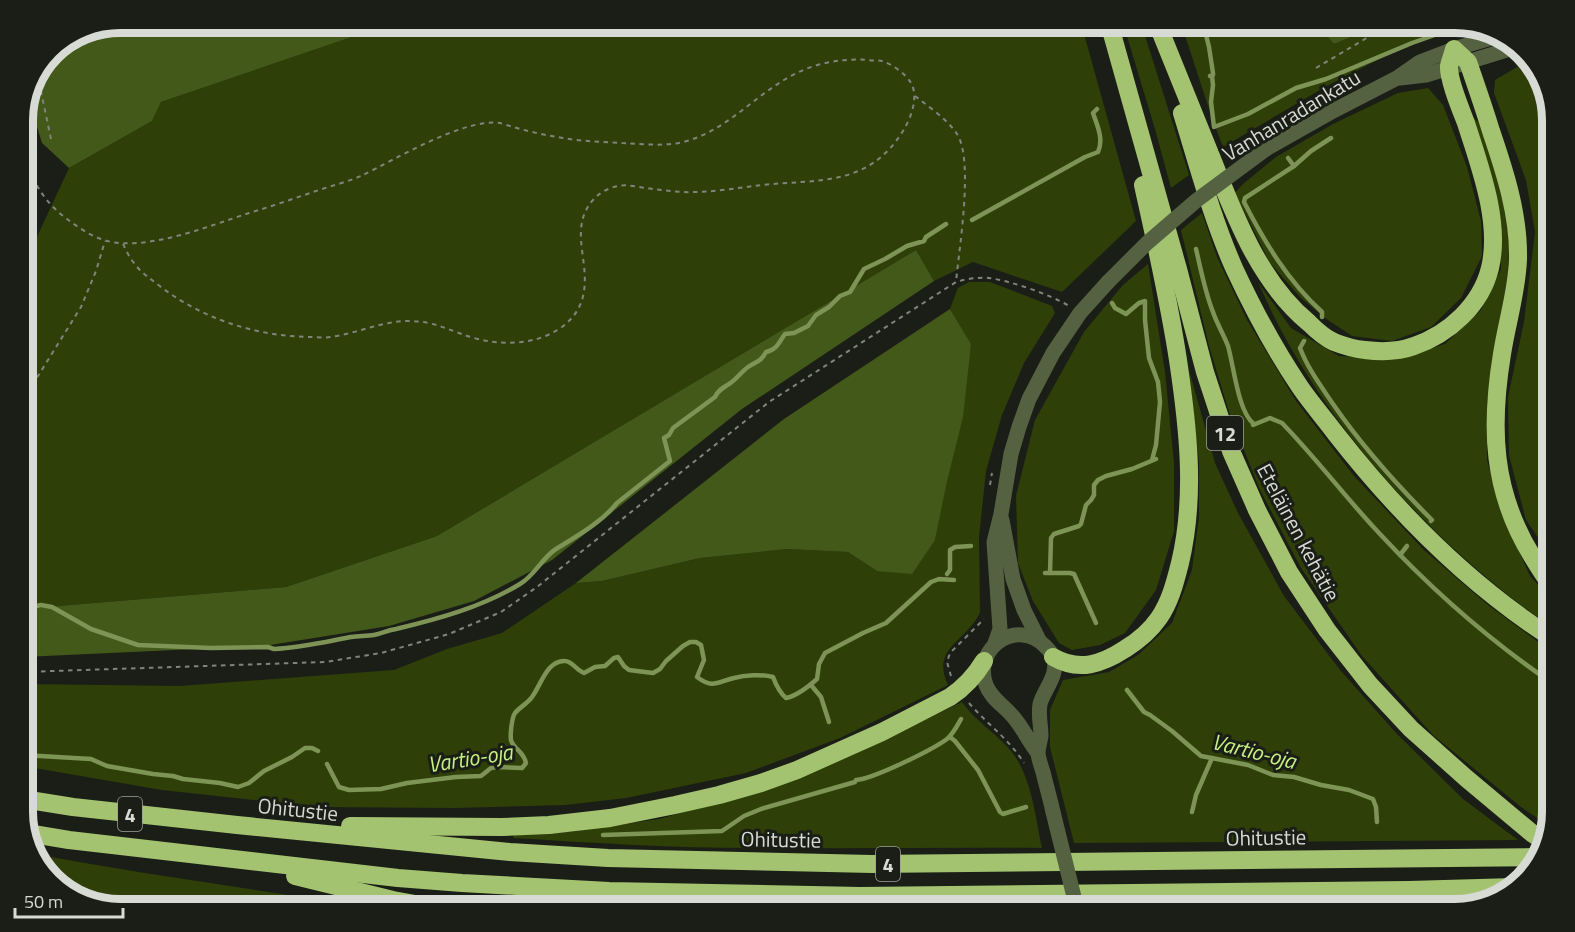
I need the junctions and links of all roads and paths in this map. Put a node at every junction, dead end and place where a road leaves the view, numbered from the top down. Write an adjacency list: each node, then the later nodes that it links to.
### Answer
1 (1111, 33): 27 (highway)
2 (1112, 33): 34 (highway, Eteläinen kehätie / 12)
3 (1159, 33): 24 (highway)
4 (1160, 33): 11 (highway)
5 (1374, 33): 10 (path)
6 (1487, 39): 7 (street, Vanhanradankatu)
7 (1454, 49): 9 (highway); 11 (highway); 12 (street, Vanhanradankatu)
8 (1506, 50): 9 (street, Vanhanradankatu)
9 (1468, 62): 11 (street, Vanhanradankatu); 23 (highway)
10 (1316, 68)
11 (1449, 68): 12 (street, Vanhanradankatu)
12 (1397, 78): 20 (street, Vanhanradankatu, bridge)
13 (39, 88): 15 (path)
14 (915, 96): 18 (path); 18 (path); 19 (path)
15 (51, 139)
16 (33, 181): 17 (path)
17 (105, 241): 18 (path); 21 (path)
18 (123, 244)
19 (956, 282): 20 (path); 29 (path)
20 (1080, 314): 22 (street, Vanhanradankatu)
21 (33, 380)
22 (1001, 514): 25 (street, Vanhanradankatu); 26 (street, Vanhanradankatu)
23 (1542, 572)
24 (1542, 631)
25 (1039, 640): 26 (street); 27 (street, Vanhanradankatu)
26 (995, 643): 28 (street, Vanhanradankatu)
27 (1053, 657): 30 (street)
28 (984, 661): 30 (street); 32 (highway)
29 (33, 672)
30 (1038, 753): 39 (street, bridge)
31 (33, 801): 32 (highway, Ohitustie / 4)
32 (237, 825): 35 (highway, Ohitustie / 4)
33 (37, 835): 36 (highway, 4)
34 (1538, 837)
35 (1529, 857)
36 (223, 858): 37 (highway, 4); 38 (highway)
37 (1498, 887)
38 (389, 899)
39 (1075, 899)

